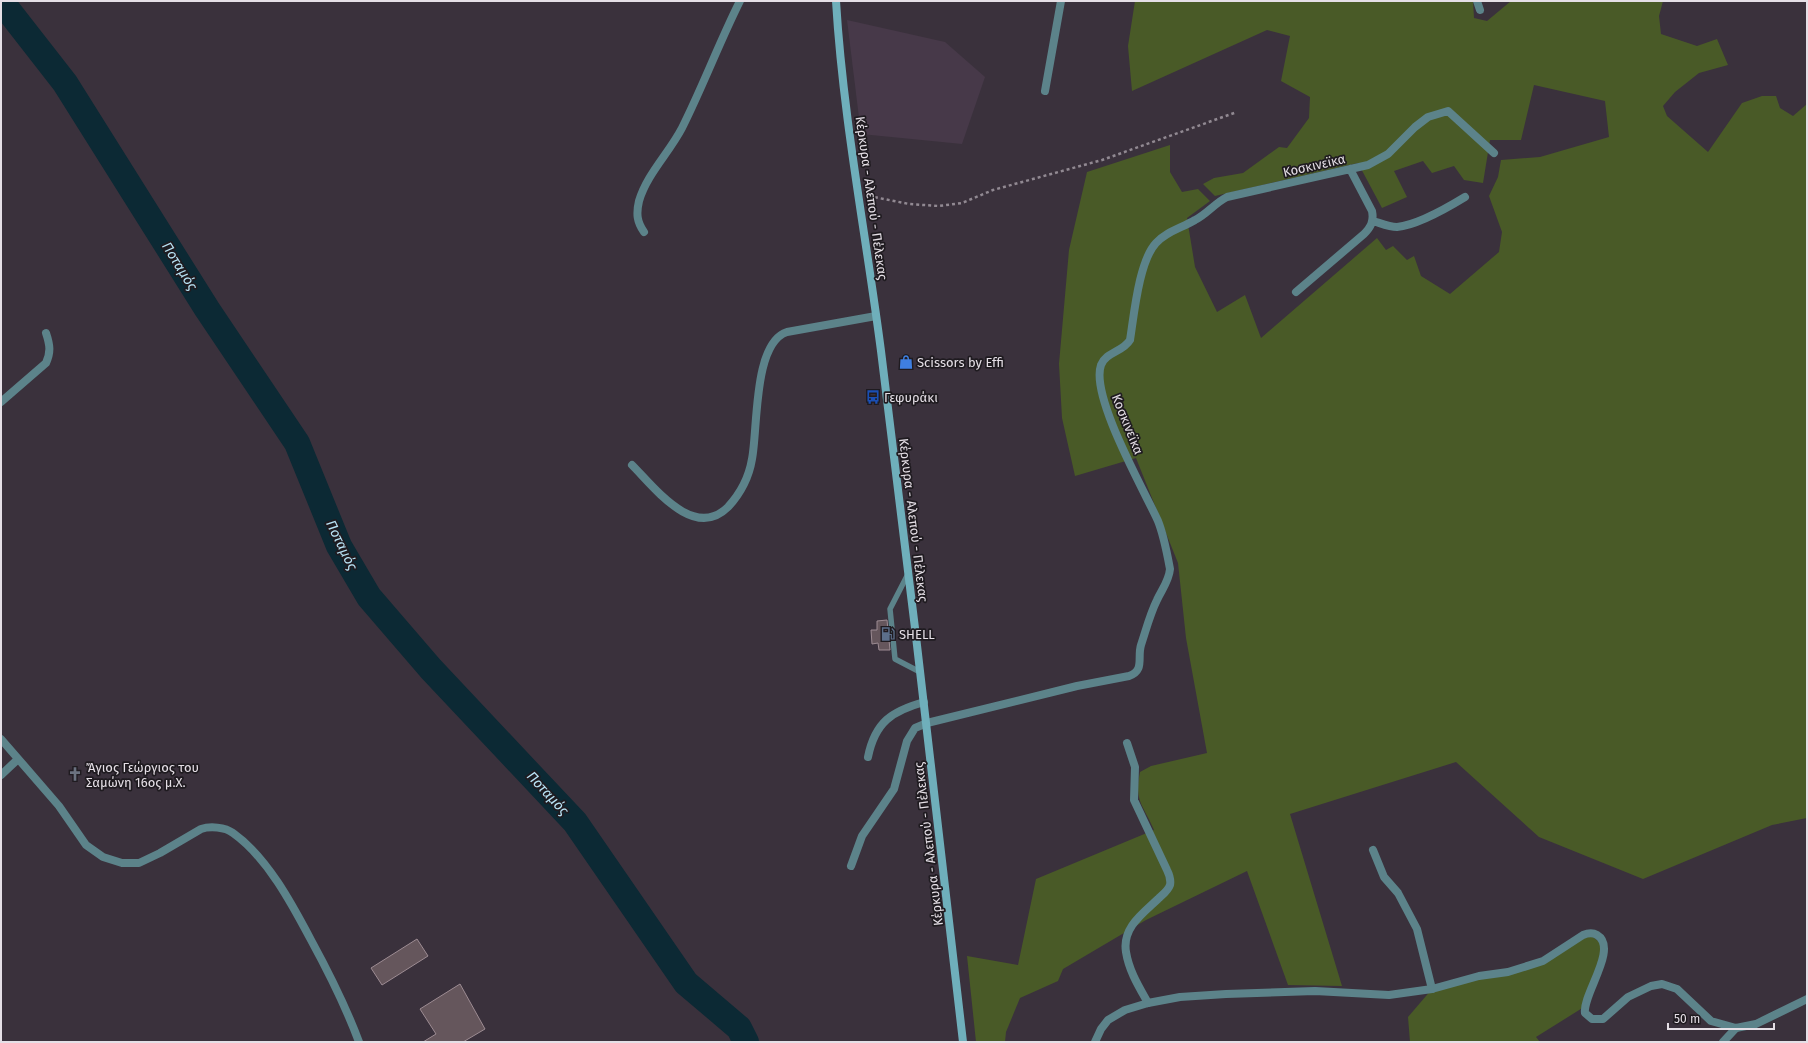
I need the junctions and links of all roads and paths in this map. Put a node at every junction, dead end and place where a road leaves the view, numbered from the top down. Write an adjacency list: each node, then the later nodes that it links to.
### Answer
1 (740, 1): 13 (street)
2 (836, 1): 10 (main road, Κέρκυρα - Αλεπού - Πέλεκας)
3 (1061, 1): 6 (street)
4 (1477, 1): 5 (street)
5 (1480, 10)
6 (1045, 91)
7 (1237, 112): 10 (path)
8 (1494, 153): 9 (street, Κοσκινεϊκα)
9 (1350, 170): 12 (street); 22 (street, Κοσκινεϊκα)
10 (858, 194): 15 (main road, Κέρκυρα - Αλεπού - Πέλεκας)
11 (1465, 197): 12 (street)
12 (1372, 221): 14 (street)
13 (644, 232)
14 (1296, 292)
15 (876, 316): 18 (street); 19 (main road, Κέρκυρα - Αλεπού - Πέλεκας)
16 (46, 333): 17 (street)
17 (1, 402)
18 (632, 465)
19 (908, 574): 20 (main road, Κέρκυρα - Αλεπού - Πέλεκας); 20 (lane)
20 (920, 672): 21 (main road, Κέρκυρα - Αλεπού - Πέλεκας)
21 (924, 702): 22 (main road, Κέρκυρα - Αλεπού - Πέλεκας); 25 (street)
22 (926, 723): 29 (street); 35 (main road, Κέρκυρα - Αλεπού - Πέλεκας)
23 (1, 739): 26 (street)
24 (1127, 742): 32 (street)
25 (868, 756)
26 (18, 760): 27 (street); 34 (street)
27 (1, 775)
28 (1372, 850): 30 (street)
29 (851, 866)
30 (1432, 989): 32 (street); 33 (street)
31 (1807, 1000): 33 (street)
32 (1148, 1003): 36 (street)
33 (1736, 1028): 37 (street)
34 (359, 1042)
35 (963, 1042)
36 (1095, 1042)
37 (1723, 1042)

